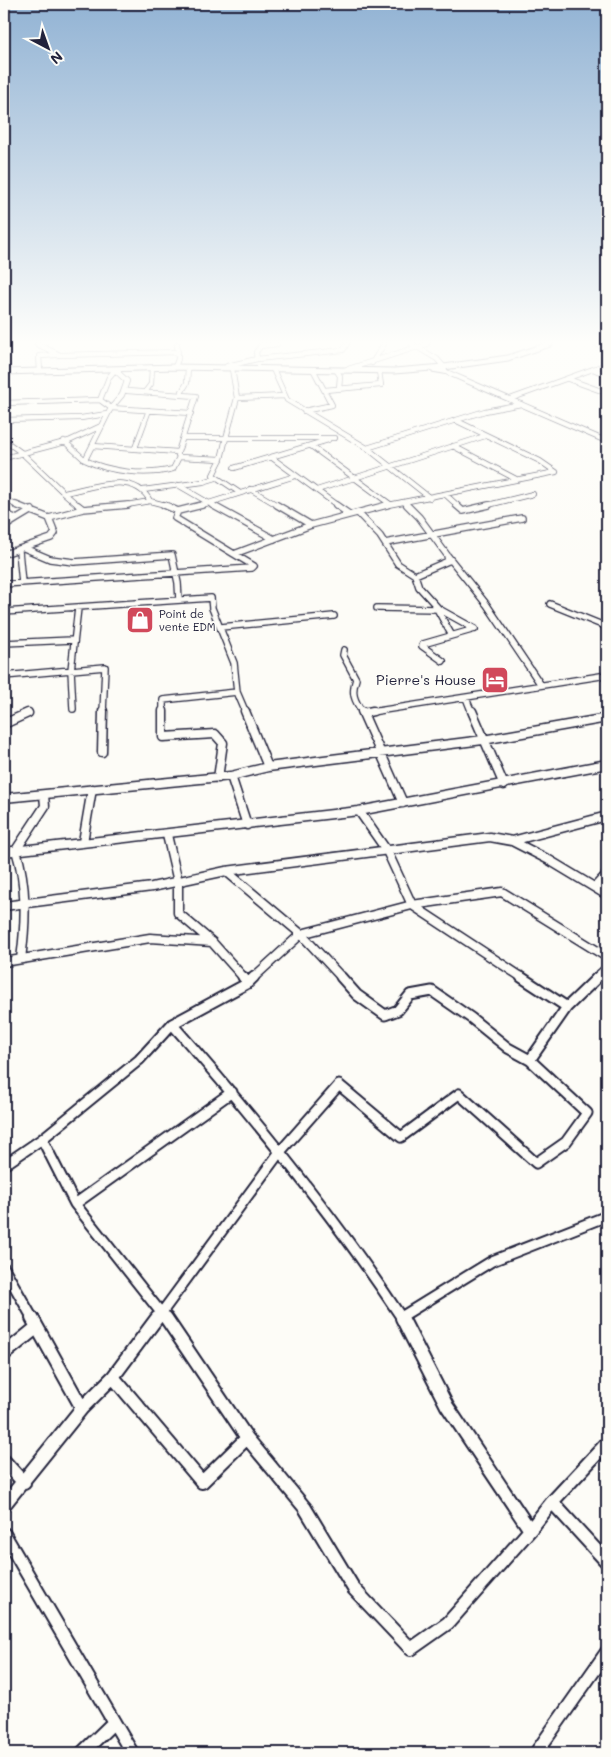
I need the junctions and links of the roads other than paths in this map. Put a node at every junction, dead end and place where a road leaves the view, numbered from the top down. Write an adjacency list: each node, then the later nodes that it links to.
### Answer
1 (101, 426): 16 (street)
2 (103, 426): 18 (street)
3 (143, 426): 21 (street)
4 (187, 426): 12 (street)
5 (229, 426): 13 (street)
6 (329, 426): 10 (street)
7 (436, 426): 22 (street)
8 (467, 426): 11 (street)
9 (572, 426): 17 (street)
10 (340, 433): 14 (street); 22 (street)
11 (486, 436): 20 (street); 34 (street)
12 (184, 438): 13 (street); 24 (street)
13 (226, 438): 14 (street); 27 (street)
14 (335, 438): 19 (street)
15 (4, 440): 23 (street)
16 (64, 441): 23 (street); 28 (street)
17 (606, 441)
18 (93, 446): 21 (street); 28 (street)
19 (311, 446): 25 (street); 32 (street)
20 (453, 446): 29 (street); 34 (street)
21 (135, 448): 24 (street)
22 (366, 448): 29 (street)
23 (22, 454): 26 (street); 39 (street)
24 (178, 454): 27 (street); 28 (street)
25 (271, 457): 30 (street); 31 (street)
26 (4, 458)
27 (221, 459): 33 (street)
28 (85, 460)
29 (391, 465): 32 (street); 43 (street)
30 (234, 468)
31 (295, 476): 36 (street); 38 (street)
32 (354, 477): 38 (street); 48 (street)
33 (216, 478): 35 (street); 40 (street)
34 (516, 479): 42 (street)
35 (178, 485): 37 (street); 46 (street)
36 (250, 489): 40 (street); 58 (street)
37 (144, 490): 39 (street); 45 (street)
38 (317, 490): 54 (street)
39 (64, 493): 49 (street)
40 (240, 493): 46 (street)
41 (534, 494): 42 (street)
42 (446, 495): 43 (street)
43 (430, 498): 47 (street)
44 (4, 500): 50 (street)
45 (150, 501): 49 (street); 51 (street)
46 (209, 503): 51 (street); 61 (street)
47 (405, 503): 48 (street); 60 (street)
48 (390, 504): 53 (street)
49 (84, 509): 55 (street)
50 (32, 510): 55 (street); 57 (street)
51 (178, 511): 65 (street)
52 (4, 513): 57 (street)
53 (358, 513): 54 (street); 62 (street)
54 (349, 514): 58 (street)
55 (49, 518): 63 (street)
56 (522, 518): 60 (street)
57 (17, 519): 59 (street)
58 (311, 525): 61 (street)
59 (4, 526)
60 (431, 534): 62 (street); 66 (street)
61 (274, 540): 65 (street)
62 (385, 543): 68 (street)
63 (22, 549): 64 (street); 67 (street); 69 (street)
64 (4, 554)
65 (234, 554): 67 (street)
66 (447, 555): 68 (street); 88 (street)
67 (174, 571): 69 (street); 71 (street)
68 (415, 575): 75 (street)
69 (22, 583): 70 (street)
70 (4, 584)
71 (178, 600): 73 (street); 78 (street)
72 (550, 604): 79 (street)
73 (78, 608): 76 (street); 81 (street)
74 (378, 608): 75 (street)
75 (438, 610): 80 (street); 80 (street)
76 (4, 612)
77 (334, 616): 78 (street)
78 (221, 627): 89 (street)
79 (607, 628)
80 (451, 634): 84 (street)
81 (73, 640): 82 (street); 85 (street)
82 (4, 643)
83 (344, 650): 93 (street)
84 (443, 661)
85 (71, 670): 87 (street); 91 (street); 97 (street)
86 (607, 675): 88 (street)
87 (4, 676)
88 (541, 685): 90 (street)
89 (238, 692): 100 (street); 102 (street)
90 (466, 698): 93 (street); 96 (street)
91 (73, 709)
92 (28, 713): 95 (street)
93 (363, 713): 98 (street)
94 (607, 718): 96 (street)
95 (4, 724)
96 (483, 740): 98 (street); 103 (street)
97 (102, 752)
98 (381, 752): 100 (street); 107 (street)
99 (607, 764): 103 (street)
100 (268, 767): 101 (street)
101 (231, 776): 102 (street); 110 (street)
102 (218, 778): 104 (street)
103 (504, 784): 107 (street)
104 (92, 789): 105 (street); 113 (street)
105 (44, 795): 106 (street); 114 (street)
106 (4, 798)
107 (403, 803): 108 (street)
108 (359, 811): 110 (street); 115 (street)
109 (607, 816): 112 (street)
110 (247, 825): 111 (street)
111 (168, 835): 113 (street); 119 (street)
112 (512, 841): 115 (street); 120 (street)
113 (83, 842): 114 (street)
114 (16, 850): 116 (street); 122 (street)
115 (387, 851): 117 (street); 123 (street)
116 (4, 852)
117 (226, 871): 119 (street); 125 (street)
118 (607, 874): 120 (street)
119 (178, 882): 122 (street); 126 (street)
120 (595, 887): 121 (street)
121 (607, 895)
122 (26, 903): 124 (street); 128 (street)
123 (412, 905): 125 (street); 127 (street); 132 (street)
124 (4, 906)
125 (301, 934): 131 (street); 134 (street)
126 (212, 942): 128 (street); 131 (street)
127 (607, 957)
128 (21, 959): 129 (street)
129 (4, 962)
130 (607, 968): 132 (street)
131 (248, 983): 133 (street)
132 (567, 1007): 134 (street)
133 (172, 1024): 135 (street); 136 (street)
134 (530, 1060): 137 (street)
135 (232, 1092): 137 (street); 139 (street)
136 (42, 1139): 138 (street); 139 (street)
137 (279, 1153): 142 (street); 143 (street)
138 (4, 1165)
139 (76, 1204): 142 (street)
140 (607, 1216): 143 (street)
141 (4, 1268): 144 (street)
142 (162, 1313): 146 (street); 148 (street)
143 (401, 1318): 154 (street)
144 (36, 1328): 145 (street); 147 (street)
145 (4, 1354)
146 (113, 1377): 147 (street); 148 (street)
147 (82, 1408): 151 (street)
148 (247, 1438): 154 (street)
149 (607, 1443): 152 (street)
150 (4, 1461): 151 (street)
151 (24, 1483): 153 (street)
152 (552, 1502): 154 (street); 156 (street)
153 (4, 1505)
154 (530, 1530)
155 (4, 1534): 158 (street)
156 (607, 1562)
157 (607, 1652): 161 (street)
158 (114, 1722): 159 (street); 160 (street)
159 (82, 1753)
160 (132, 1753)
161 (536, 1753)

